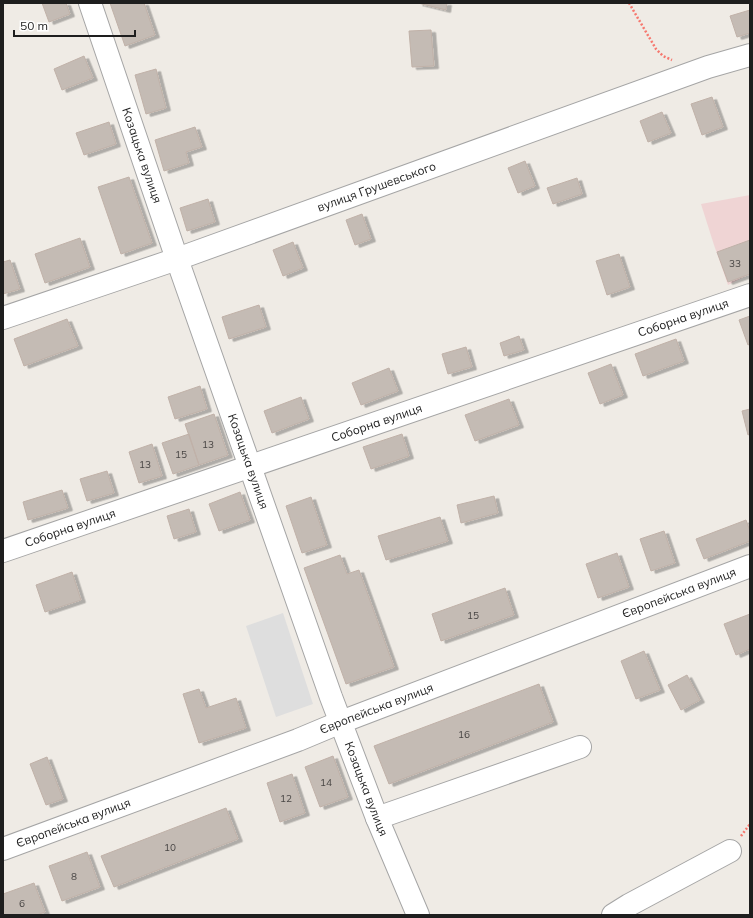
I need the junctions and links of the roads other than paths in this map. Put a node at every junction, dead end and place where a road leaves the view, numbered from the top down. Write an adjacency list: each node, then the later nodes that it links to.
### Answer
1 (90, 3): 3 (street, Козацька вулиця)
2 (750, 55): 3 (street, вулиця Грушевського)
3 (177, 259): 5 (street, вулиця Грушевського); 6 (street, Козацька вулиця)
4 (750, 295): 6 (street, Соборна вулиця)
5 (3, 318)
6 (250, 467): 7 (street, Соборна вулиця); 9 (street, Козацька вулиця)
7 (3, 551)
8 (750, 566): 9 (street, Європейська вулиця)
9 (341, 722): 11 (street, Козацька вулиця); 12 (street, Європейська вулиця)
10 (580, 747): 11 (street)
11 (377, 818): 14 (street, Козацька вулиця)
12 (3, 849)
13 (730, 851): 15 (street)
14 (418, 915)
15 (613, 915)

